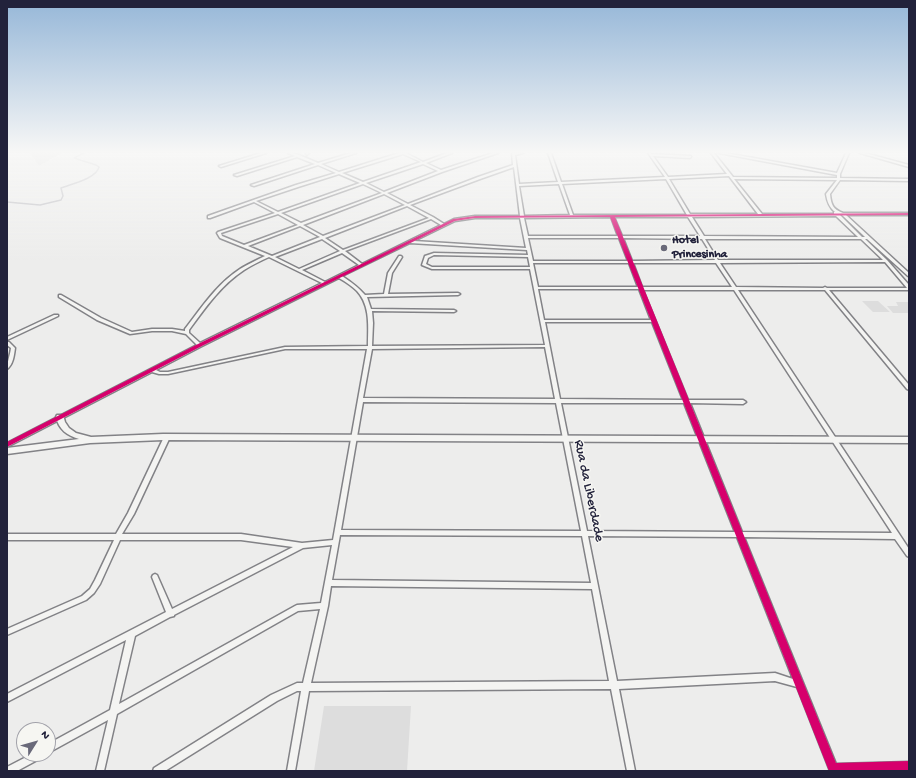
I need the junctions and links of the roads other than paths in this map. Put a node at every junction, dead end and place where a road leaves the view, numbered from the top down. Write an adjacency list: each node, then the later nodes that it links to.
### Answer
1 (291, 189): 12 (street)
2 (343, 189): 14 (street)
3 (377, 189): 11 (street)
4 (394, 189): 11 (street)
5 (451, 189): 13 (street)
6 (519, 189): 23 (street, Rua da Liberdade)
7 (561, 189): 20 (street)
8 (673, 189): 19 (street)
9 (741, 189): 16 (street)
10 (831, 189): 15 (street)
11 (385, 193): 13 (street); 25 (street)
12 (255, 202): 14 (street); 22 (street)
13 (408, 205): 24 (street); 27 (street)
14 (279, 213): 25 (street); 34 (street)
15 (835, 213): 16 (street); 17 (street); 31 (street)
16 (760, 214): 19 (street)
17 (842, 214): 18 (street); 32 (street)
18 (909, 214)
19 (688, 215): 21 (street); 30 (street)
20 (572, 216): 21 (street); 23 (street)
21 (612, 216): 29 (street)
22 (210, 217)
23 (522, 217): 26 (street); 28 (street, Rua da Liberdade)
24 (432, 218): 26 (street); 36 (street)
25 (298, 224): 27 (street); 34 (street)
26 (442, 224): 33 (street)
27 (322, 237): 36 (street); 37 (street)
28 (526, 237): 29 (street); 35 (street, Rua da Liberdade)
29 (620, 237): 30 (street); 42 (street)
30 (702, 237): 31 (street); 39 (street)
31 (862, 238): 32 (street); 40 (street)
32 (869, 238): 45 (street)
33 (407, 242): 35 (street); 43 (street)
34 (245, 246): 37 (street)
35 (528, 248): 41 (street, Rua da Liberdade)
36 (343, 251): 43 (street); 44 (street)
37 (270, 257): 44 (street); 62 (street)
38 (400, 258): 54 (street)
39 (716, 261): 40 (street); 42 (street); 50 (street)
40 (886, 261): 52 (street)
41 (531, 262): 41 (street); 42 (street); 48 (street, Rua da Liberdade)
42 (630, 262): 49 (street)
43 (361, 265): 46 (street)
44 (299, 270): 47 (street)
45 (909, 275)
46 (339, 276): 47 (street); 56 (street)
47 (324, 283): 65 (street)
48 (536, 288): 49 (street); 60 (street, Rua da Liberdade)
49 (642, 288): 50 (street); 61 (street)
50 (734, 288): 51 (street); 79 (street)
51 (825, 288): 52 (street); 70 (street)
52 (909, 288)
53 (458, 294): 54 (street)
54 (386, 295): 56 (street)
55 (60, 296): 62 (street)
56 (365, 296): 57 (street)
57 (370, 310): 58 (street); 67 (street)
58 (454, 311)
59 (56, 316): 63 (street)
60 (542, 321): 61 (street); 66 (street, Rua da Liberdade)
61 (654, 322): 73 (street)
62 (187, 333): 65 (street)
63 (7, 339)
64 (7, 343): 68 (street)
65 (200, 345): 69 (street)
66 (547, 346): 67 (street); 72 (street, Rua da Liberdade)
67 (370, 347): 69 (street); 71 (street)
68 (7, 368)
69 (152, 370): 75 (street)
70 (909, 388)
71 (360, 400): 72 (street); 78 (street)
72 (558, 401): 73 (street); 77 (street, Rua da Liberdade)
73 (685, 401): 74 (street); 81 (street)
74 (744, 402)
75 (60, 417): 80 (main road); 83 (street)
76 (167, 437): 78 (main road); 80 (main road); 90 (street)
77 (565, 438): 78 (main road); 81 (main road); 86 (street, Rua da Liberdade)
78 (354, 439): 85 (street)
79 (834, 439): 81 (main road); 82 (main road); 89 (street)
80 (90, 440): 84 (main road)
81 (702, 440): 88 (street)
82 (909, 440)
83 (7, 444)
84 (7, 451)
85 (337, 532): 86 (street); 91 (street)
86 (585, 534): 88 (street); 96 (street, Rua da Liberdade)
87 (7, 536): 90 (street)
88 (739, 536): 89 (street); 101 (street)
89 (898, 536): 93 (street)
90 (118, 538): 92 (street); 99 (street)
91 (335, 542): 92 (street); 95 (street)
92 (302, 545): 98 (street)
93 (909, 554)
94 (155, 577): 98 (street)
95 (328, 583): 96 (street); 97 (street)
96 (595, 586): 102 (street, Rua da Liberdade)
97 (324, 606): 103 (street); 105 (street)
98 (171, 614): 100 (street)
99 (7, 632)
100 (131, 635): 104 (street); 105 (street)
101 (798, 684): 102 (street); 108 (street)
102 (614, 685): 103 (street); 113 (street, Rua da Liberdade)
103 (306, 686): 111 (street); 112 (street)
104 (7, 698)
105 (114, 712): 106 (street); 110 (street)
106 (56, 745)
107 (25, 762): 109 (street)
108 (909, 766)
109 (9, 771)
110 (100, 771)
111 (157, 771)
112 (291, 771)
113 (631, 771)

